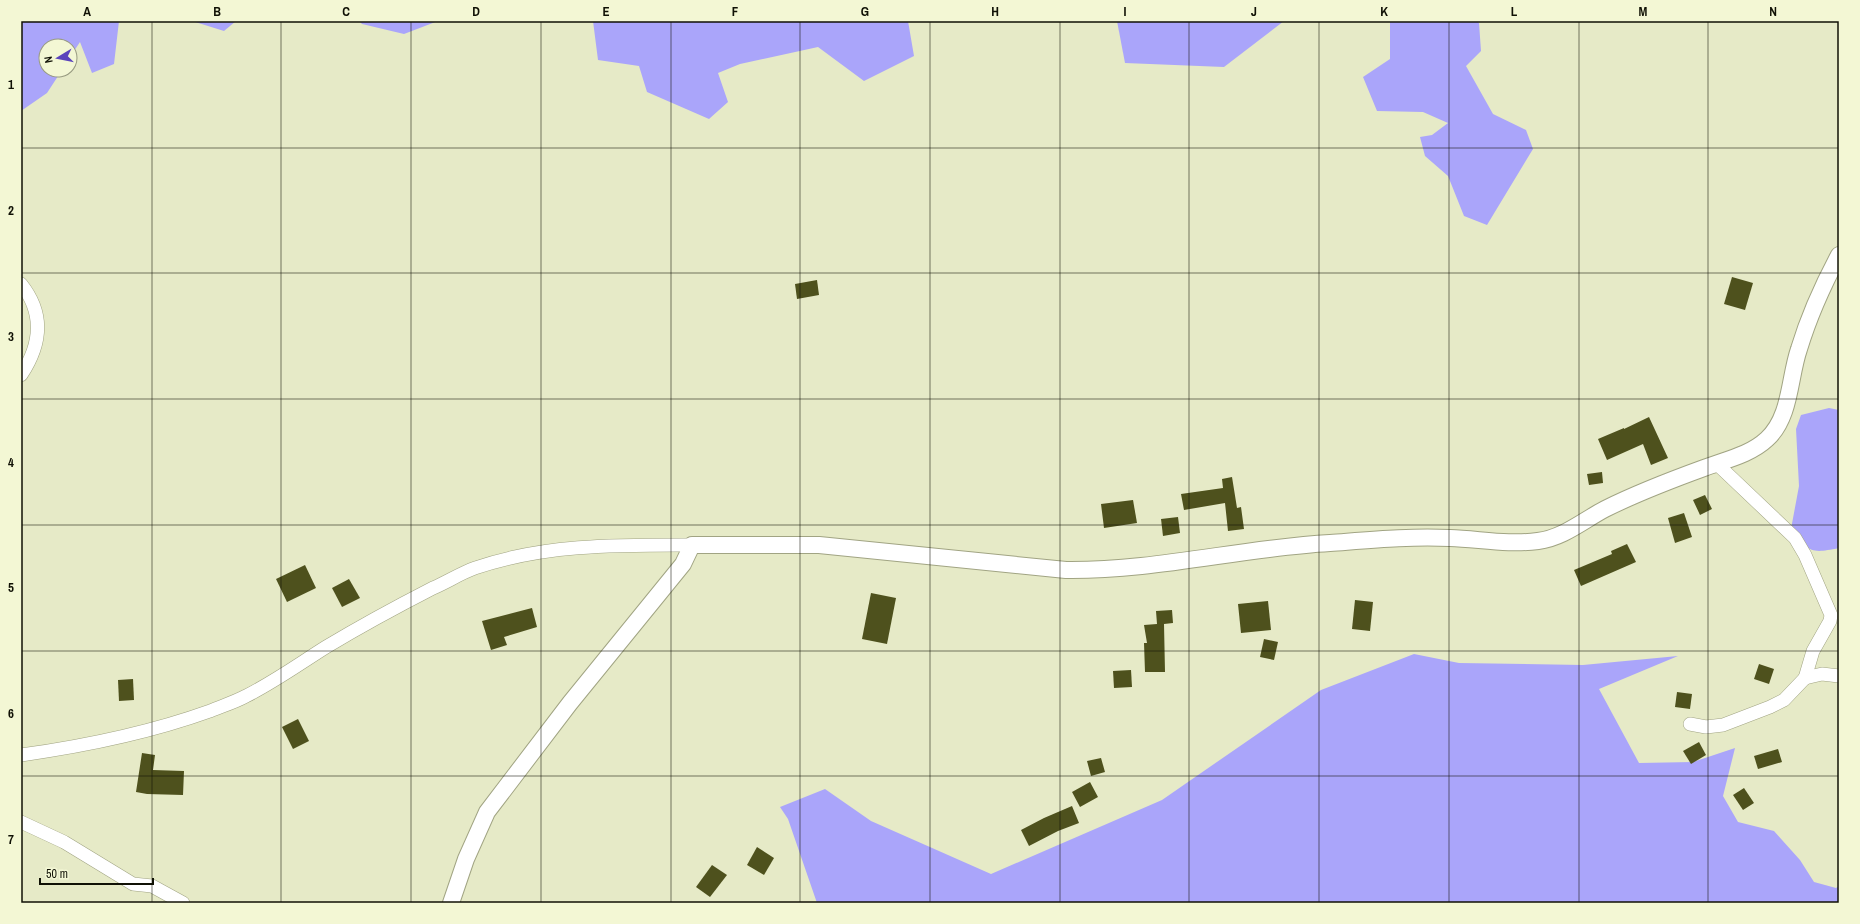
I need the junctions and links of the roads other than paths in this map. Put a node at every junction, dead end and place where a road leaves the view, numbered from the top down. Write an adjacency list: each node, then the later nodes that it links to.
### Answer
1 (1839, 255): 4 (street)
2 (21, 284): 3 (street)
3 (21, 375)
4 (1716, 463): 5 (street); 7 (street)
5 (692, 545): 9 (street); 12 (street)
6 (1839, 676): 7 (street)
7 (1805, 678): 8 (street)
8 (1690, 724)
9 (21, 755)
10 (21, 822): 11 (street)
11 (183, 903)
12 (451, 903)

